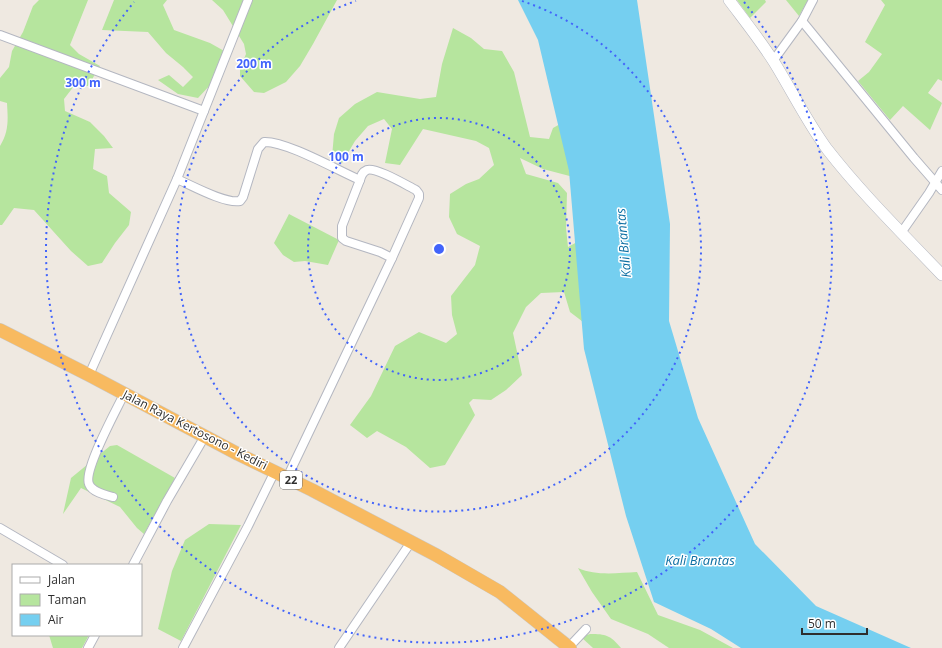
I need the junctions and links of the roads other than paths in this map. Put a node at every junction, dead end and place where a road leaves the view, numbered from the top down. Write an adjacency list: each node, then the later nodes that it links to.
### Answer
1 (248, 0): 7 (street)
2 (729, 0): 6 (main road)
3 (813, 0): 4 (street)
4 (802, 21): 6 (street); 11 (street)
5 (0, 35): 7 (street)
6 (773, 61): 13 (main road)
7 (204, 110): 9 (street)
8 (942, 171): 11 (street)
9 (177, 178): 10 (street); 17 (street)
10 (360, 180): 14 (street); 14 (street)
11 (934, 183): 12 (street); 13 (street)
12 (942, 190)
13 (901, 233): 15 (main road)
14 (392, 258): 21 (street)
15 (942, 274)
16 (0, 330): 17 (highway, Jalan Raya Kertosono - Kediri / 22)
17 (88, 375): 18 (highway, Jalan Raya Kertosono - Kediri / 22)
18 (124, 394): 19 (highway, Jalan Raya Kertosono - Kediri / 22); 22 (street)
19 (206, 436): 20 (highway, Jalan Raya Kertosono - Kediri / 22); 26 (street)
20 (275, 471): 21 (highway, Jalan Raya Kertosono - Kediri / 22); 30 (street)
21 (287, 478): 24 (highway, Jalan Raya Kertosono - Kediri / 22)
22 (113, 498)
23 (0, 528): 25 (street)
24 (411, 542): 31 (street); 32 (highway, Jalan Raya Kertosono - Kediri / 22)
25 (61, 564)
26 (134, 564)
27 (586, 629): 32 (street)
28 (94, 636): 29 (street)
29 (88, 648)
30 (183, 648)
31 (339, 648)
32 (569, 648)

